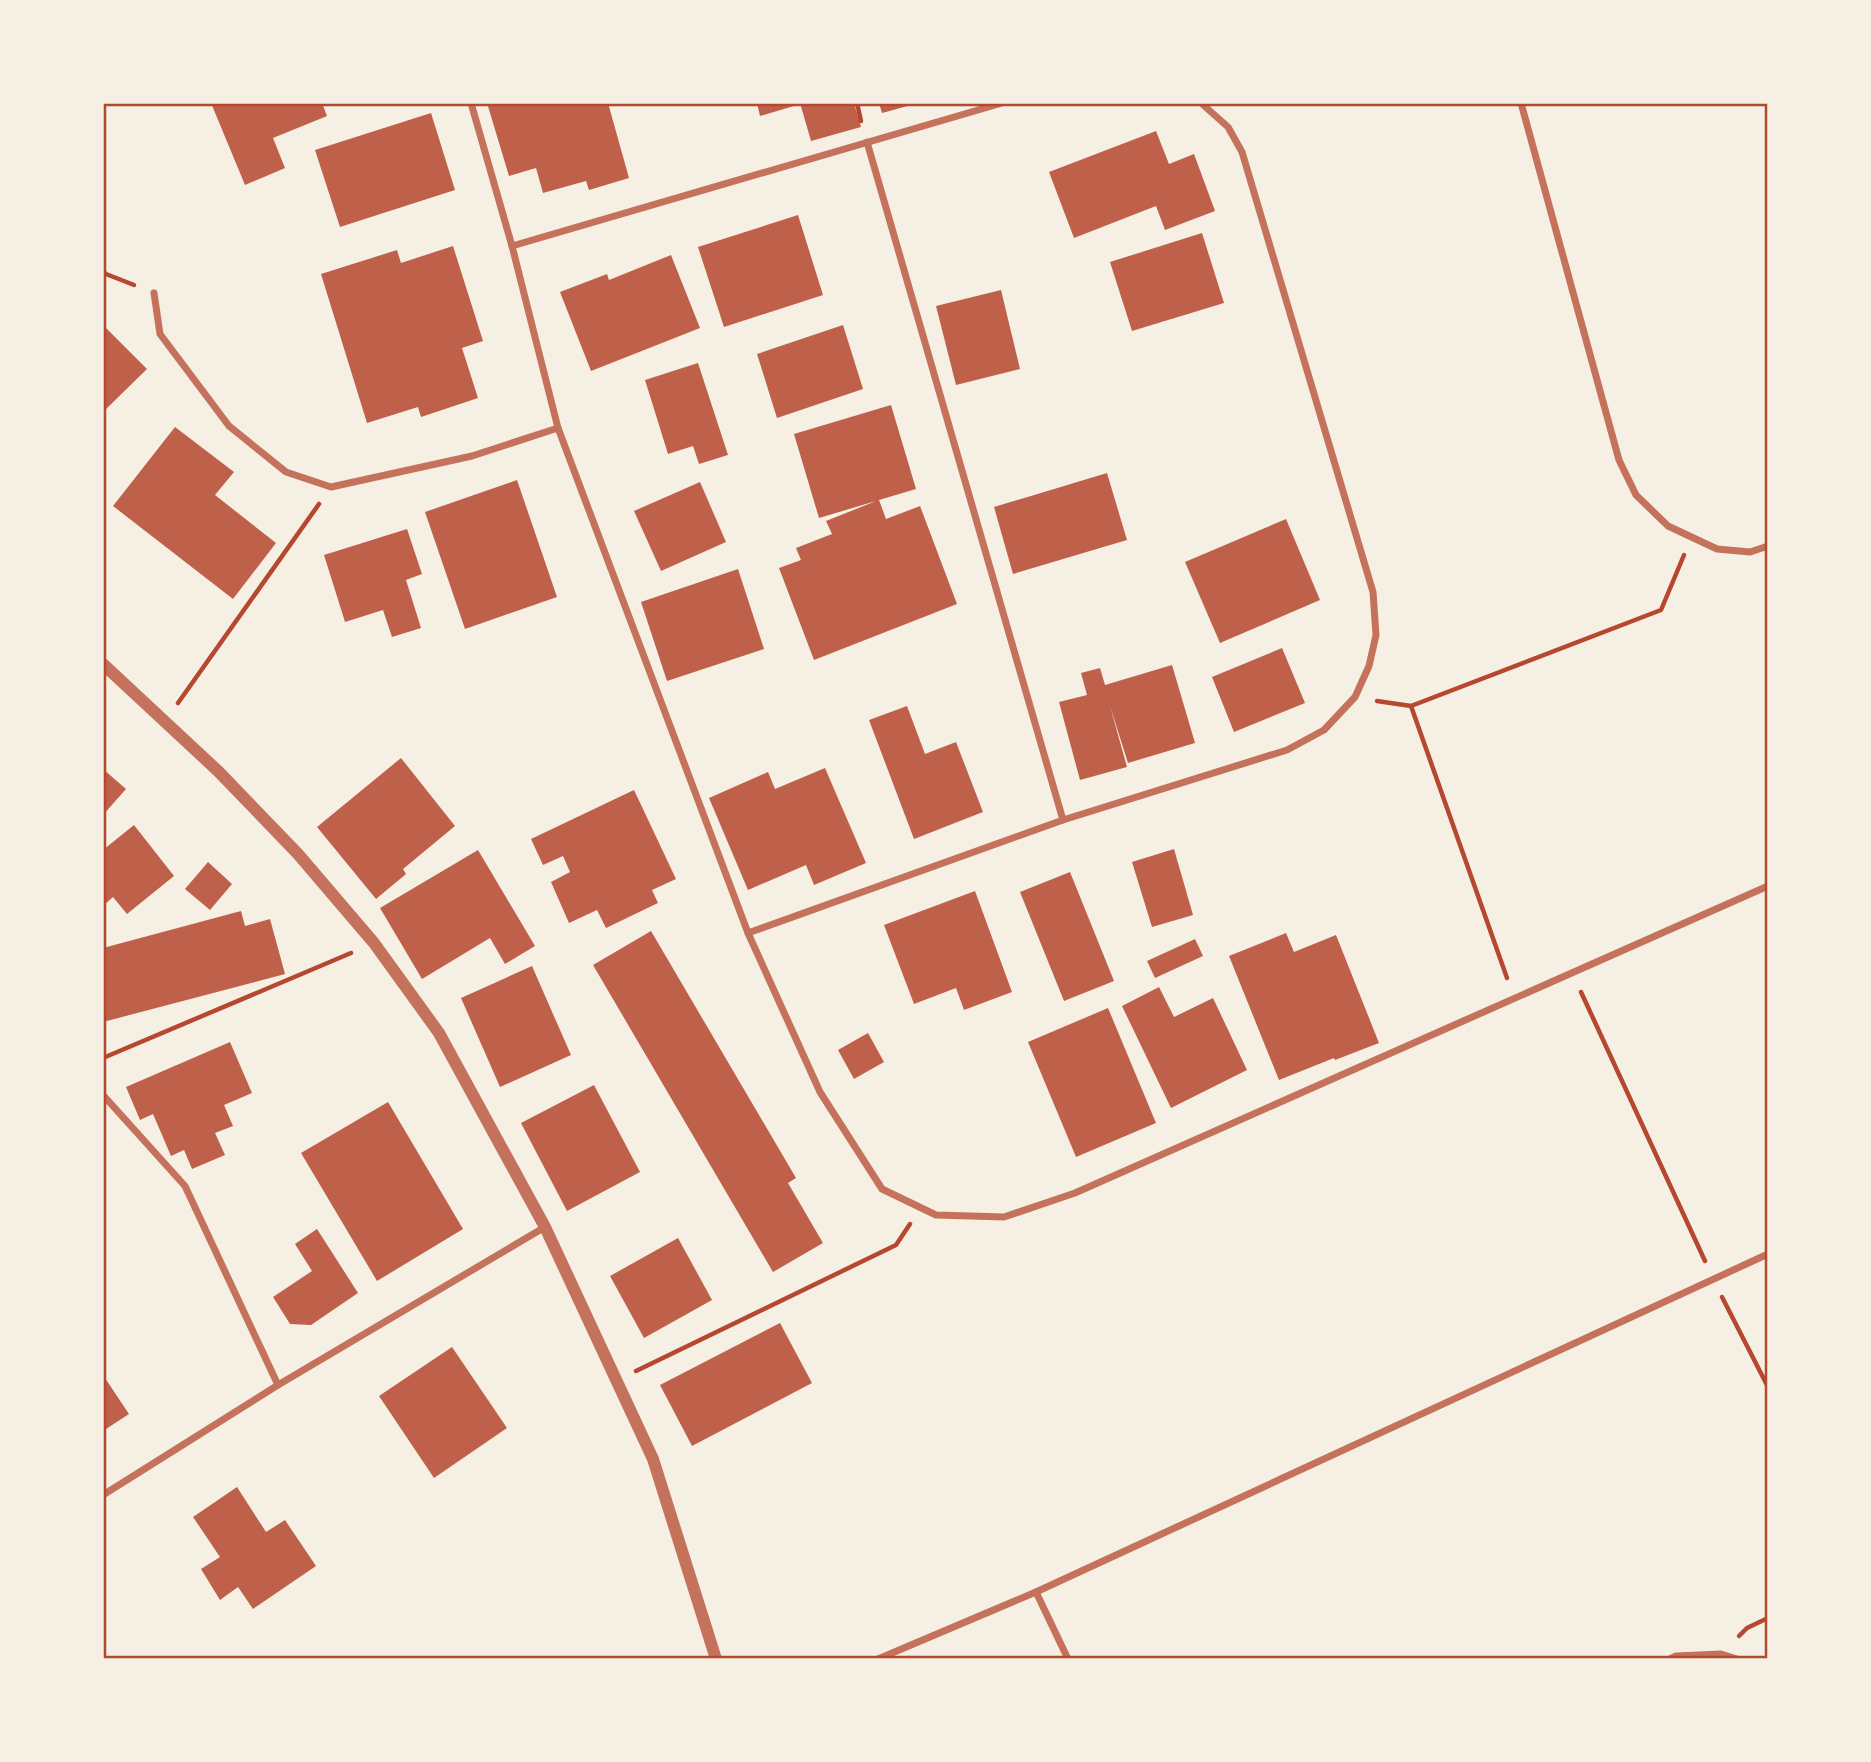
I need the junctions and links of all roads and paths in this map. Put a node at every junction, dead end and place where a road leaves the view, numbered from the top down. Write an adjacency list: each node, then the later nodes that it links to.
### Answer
1 (471, 103): 6 (street)
2 (1002, 103): 5 (street)
3 (1200, 103): 14 (street)
4 (1521, 103): 11 (street)
5 (867, 142): 6 (street); 17 (street)
6 (512, 246): 9 (street)
7 (103, 271): 8 (path)
8 (154, 293): 10 (street)
9 (558, 428): 10 (street); 19 (street)
10 (331, 487): 16 (path)
11 (1691, 537): 12 (street); 15 (path)
12 (1768, 546)
13 (103, 664): 16 (street)
14 (1355, 697): 15 (path); 17 (street)
15 (1410, 706): 22 (path)
16 (166, 720): 20 (street)
17 (1063, 820): 19 (street)
18 (1768, 886): 21 (street)
19 (748, 933): 25 (street)
20 (374, 943): 23 (path); 26 (street)
21 (1572, 973): 22 (street); 28 (path)
22 (1514, 998): 25 (street)
23 (103, 1058)
24 (103, 1095): 30 (street)
25 (921, 1207): 29 (path)
26 (545, 1227): 29 (street); 30 (street)
27 (1768, 1254): 28 (street)
28 (1713, 1279): 31 (path); 33 (street)
29 (617, 1381): 36 (street)
30 (278, 1385): 32 (street)
31 (1768, 1387)
32 (103, 1495)
33 (1036, 1592): 37 (street); 38 (street)
34 (1768, 1618): 35 (path)
35 (1721, 1654): 39 (street); 40 (street)
36 (716, 1659)
37 (878, 1659)
38 (1068, 1659)
39 (1670, 1659)
40 (1737, 1659)

